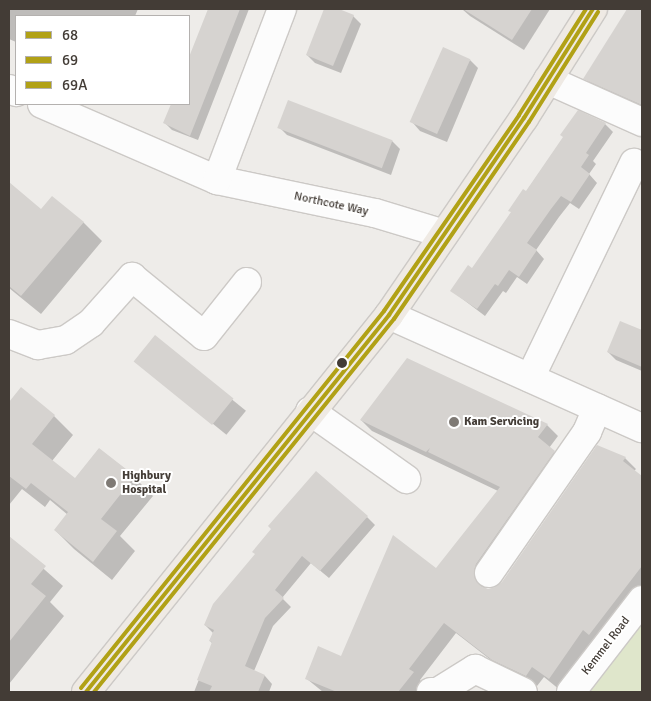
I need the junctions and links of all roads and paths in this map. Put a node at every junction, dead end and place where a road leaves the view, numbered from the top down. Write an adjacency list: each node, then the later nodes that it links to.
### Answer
1 (282, 9): 7 (street)
2 (593, 9): 3 (main road)
3 (548, 80): 5 (street); 8 (main road)
4 (44, 105): 7 (street, Northcote Way)
5 (642, 122)
6 (634, 163): 12 (street)
7 (217, 180): 8 (street, Northcote Way)
8 (444, 234): 10 (main road)
9 (247, 282): 11 (street)
10 (389, 315): 12 (street); 14 (main road)
11 (9, 334)
12 (530, 378): 13 (street)
13 (598, 408): 15 (street); 17 (street)
14 (310, 411): 16 (street); 19 (main road)
15 (642, 428)
16 (406, 479)
17 (489, 573)
18 (642, 600): 22 (street, Kemmel Road)
19 (86, 692)
20 (430, 692): 21 (street)
21 (523, 692)
22 (571, 692)

